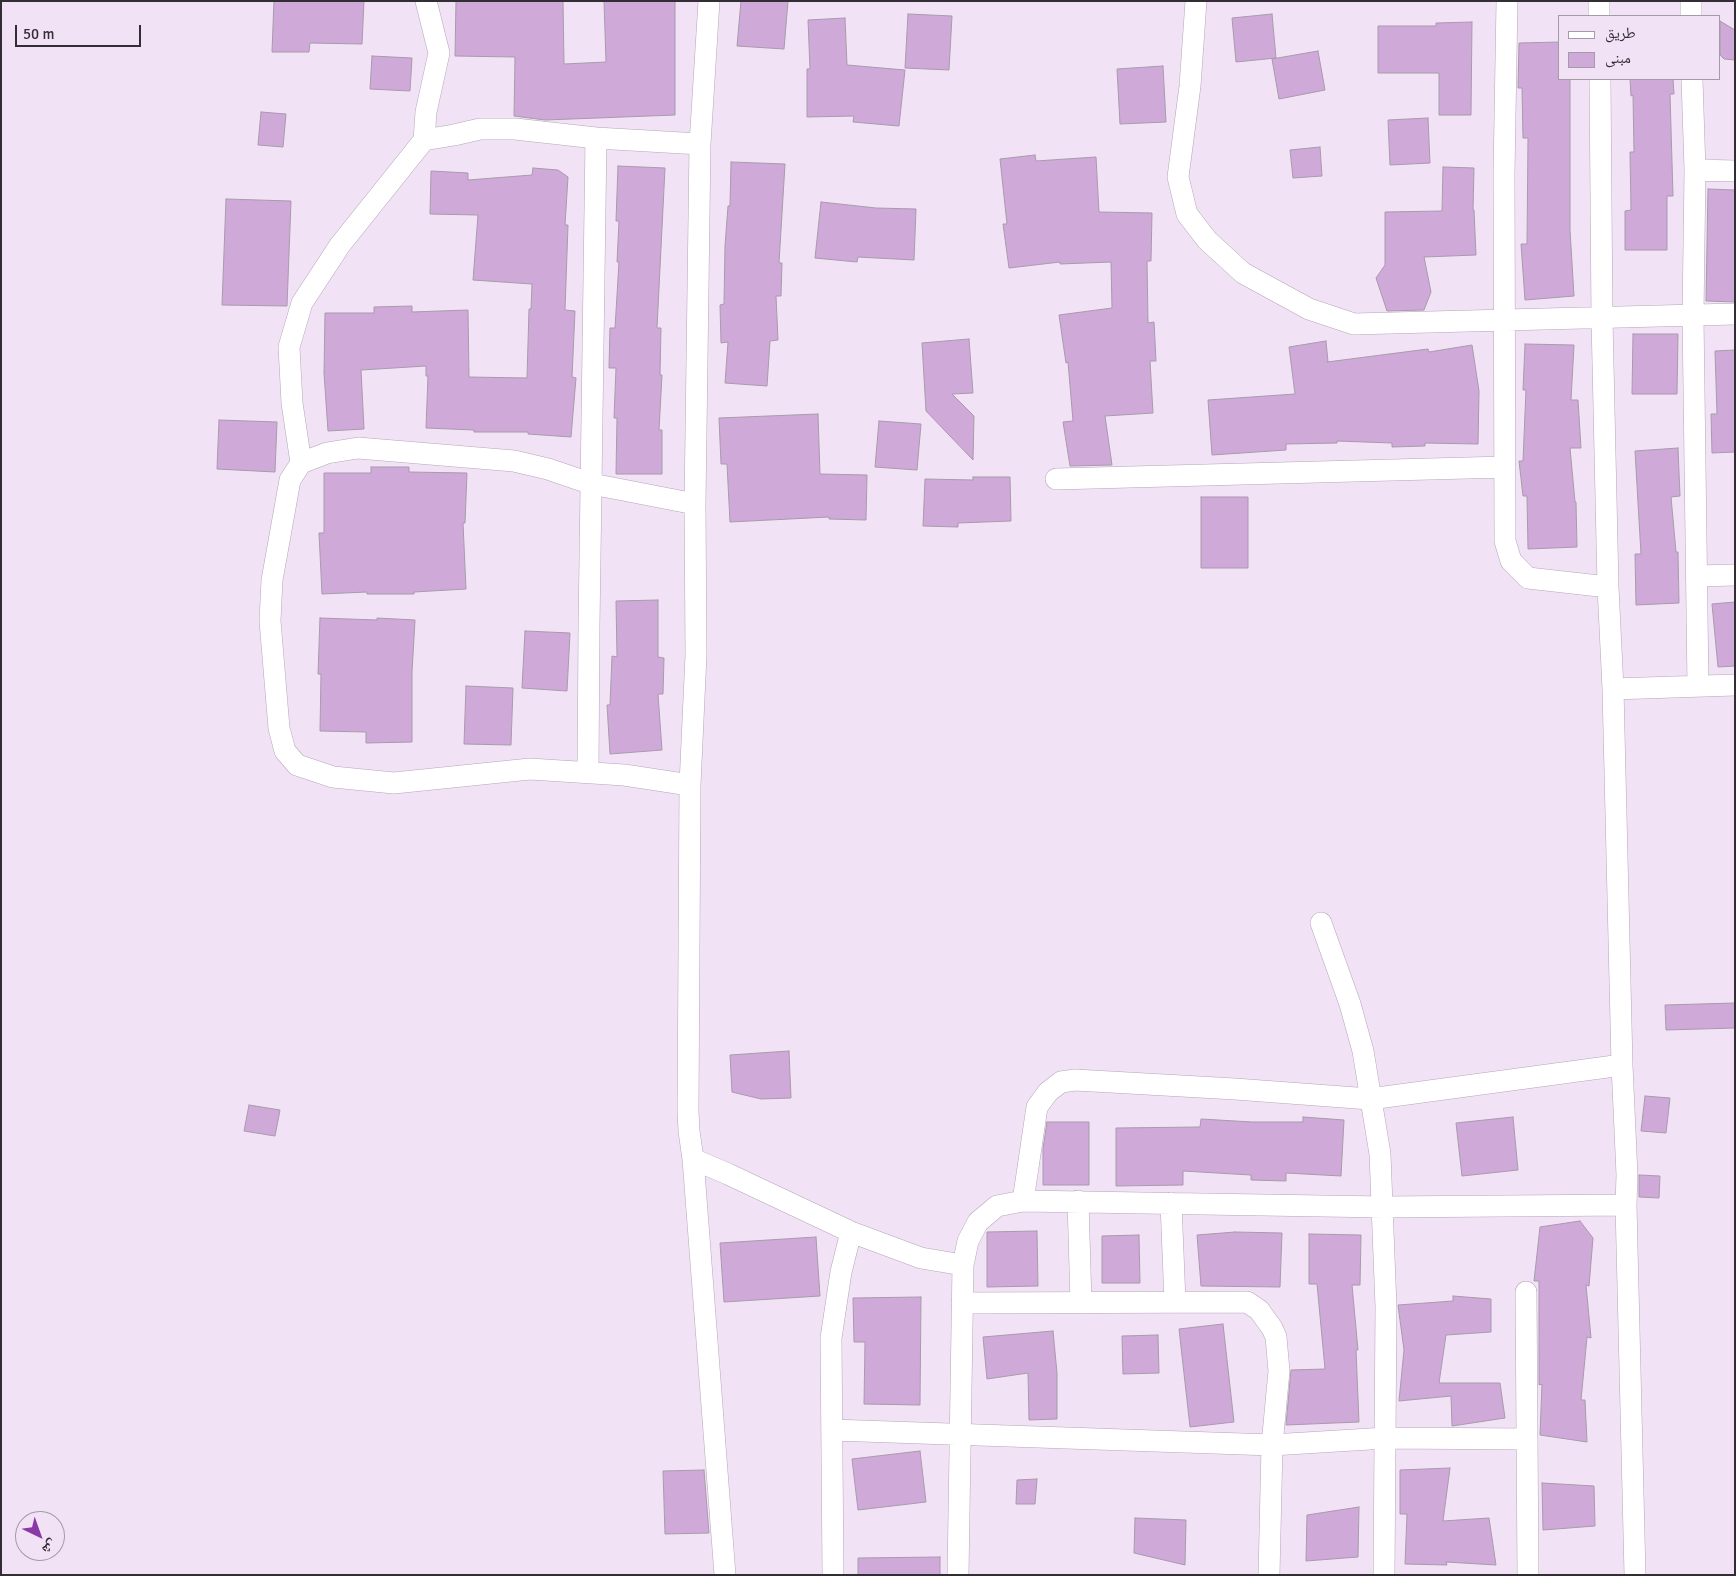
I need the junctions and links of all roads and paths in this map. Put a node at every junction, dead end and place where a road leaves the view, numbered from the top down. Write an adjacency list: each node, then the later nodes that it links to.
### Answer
1 (426, 1): 12 (street)
2 (709, 1): 13 (street)
3 (1196, 1): 19 (street)
4 (1507, 1): 19 (street)
5 (1599, 1): 7 (street)
6 (1690, 1): 8 (street)
7 (1599, 15)
8 (1691, 15)
9 (1600, 80): 18 (street)
10 (1692, 80): 14 (street)
11 (596, 138): 12 (street); 13 (street); 23 (street)
12 (424, 140): 20 (street)
13 (700, 144): 24 (street)
14 (1695, 170): 15 (street); 17 (street)
15 (1735, 171)
16 (1735, 314): 17 (street)
17 (1693, 316): 18 (street); 25 (street)
18 (1602, 318): 19 (street); 27 (street)
19 (1505, 320): 21 (street)
20 (301, 463): 23 (street); 31 (street)
21 (1505, 466): 22 (street); 27 (street)
22 (1056, 479)
23 (592, 484): 24 (street); 31 (street)
24 (695, 504): 32 (street)
25 (1697, 576): 26 (street); 29 (street)
26 (1735, 576)
27 (1608, 587): 30 (street)
28 (1735, 685): 29 (street)
29 (1698, 686): 30 (street)
30 (1613, 689): 34 (street)
31 (588, 772): 32 (street)
32 (690, 785): 36 (street)
33 (1322, 923): 35 (street)
34 (1622, 1065): 35 (street); 40 (street)
35 (1370, 1099): 37 (street); 41 (street)
36 (693, 1159): 42 (street); 53 (street)
37 (1023, 1201): 38 (street); 43 (street)
38 (1078, 1201): 39 (street); 47 (street)
39 (1171, 1203): 41 (street); 45 (street)
40 (1626, 1205): 41 (street); 59 (street)
41 (1382, 1207): 50 (street)
42 (850, 1232): 43 (street); 48 (street)
43 (963, 1265): 46 (street)
44 (1526, 1292): 51 (street)
45 (1174, 1302): 47 (street); 52 (street)
46 (962, 1303): 47 (street); 49 (street)
47 (1081, 1303)
48 (832, 1430): 49 (street); 54 (street)
49 (960, 1435): 52 (street); 55 (street)
50 (1386, 1438): 51 (street); 52 (street); 57 (street)
51 (1527, 1439): 58 (street)
52 (1272, 1445): 56 (street)
53 (725, 1575)
54 (833, 1575)
55 (958, 1575)
56 (1269, 1575)
57 (1384, 1575)
58 (1528, 1575)
59 (1635, 1575)

